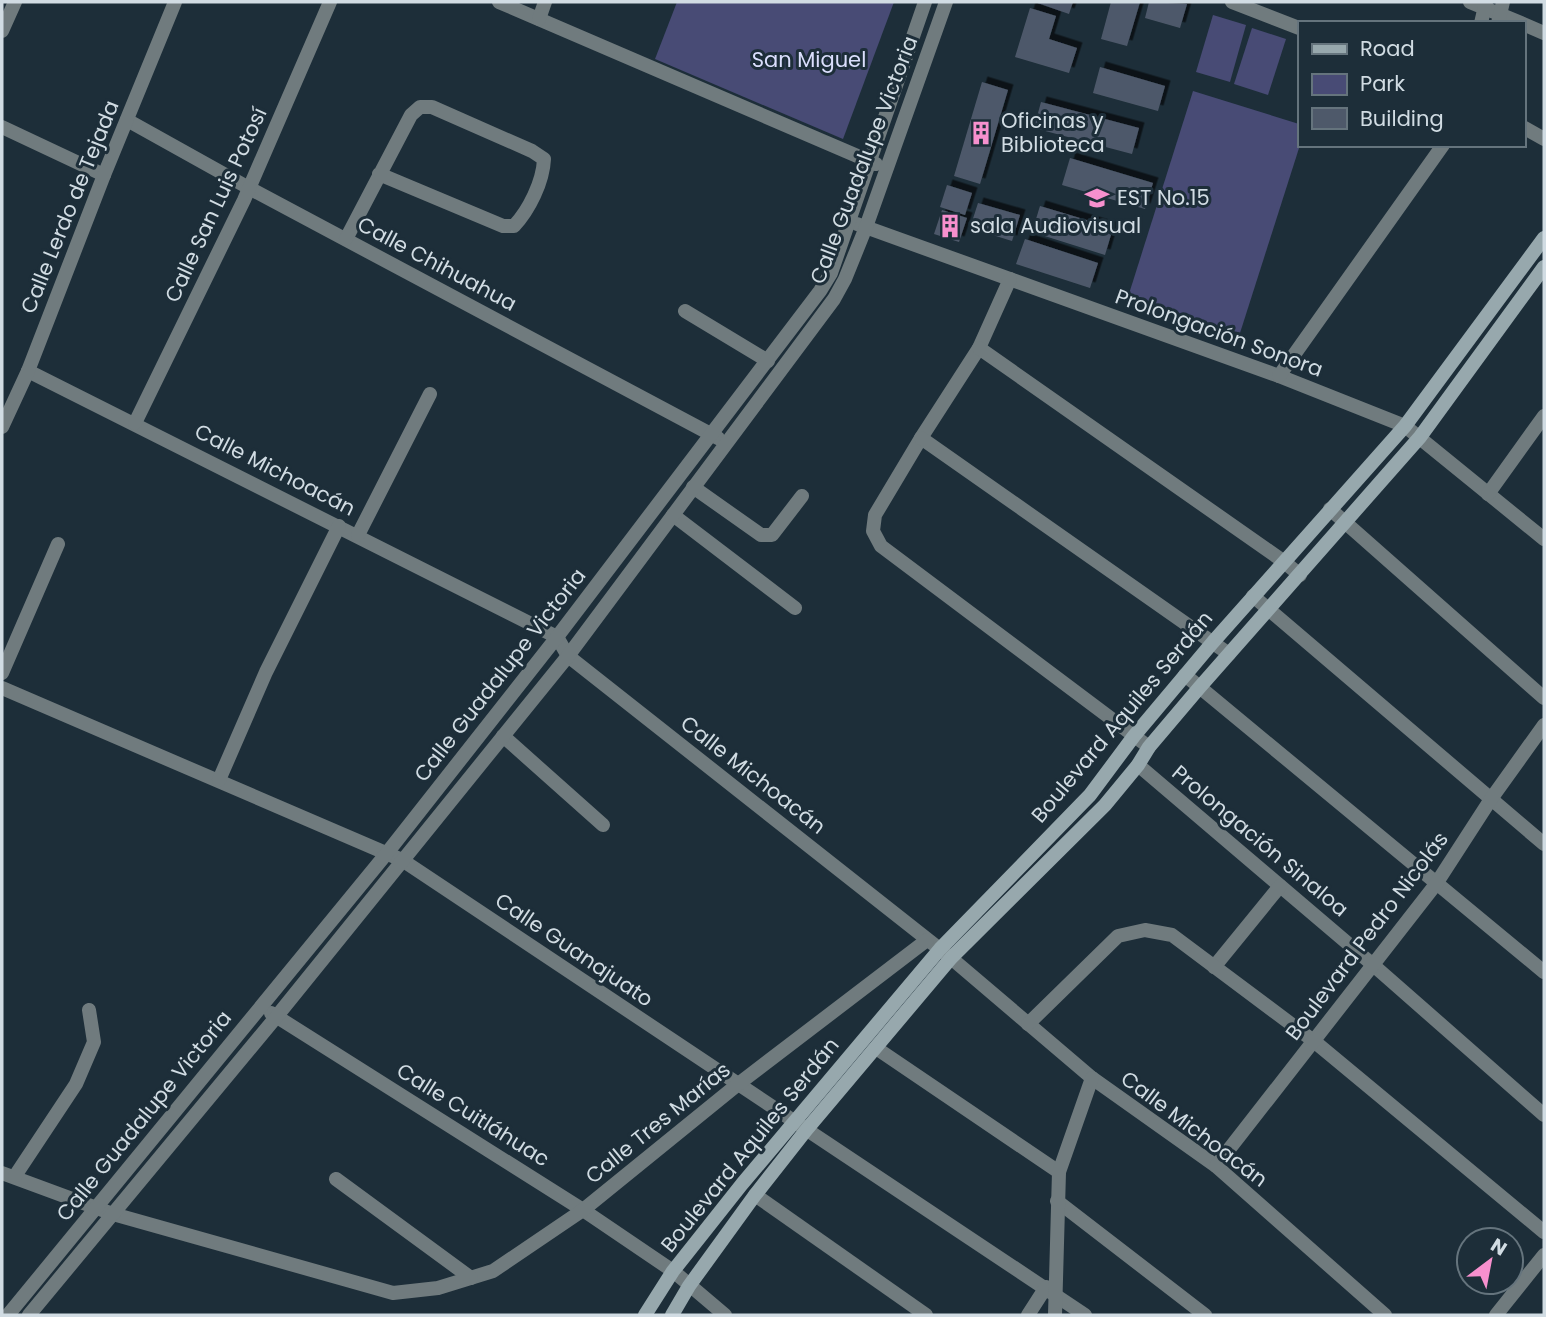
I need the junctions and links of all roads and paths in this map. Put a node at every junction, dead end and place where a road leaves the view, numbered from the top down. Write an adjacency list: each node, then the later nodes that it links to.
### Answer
1 (15, 2): 17 (street)
2 (175, 2): 19 (street, Calle Lerdo de Tejada)
3 (330, 2): 28 (street, Calle San Luis Potosí)
4 (499, 2): 13 (street)
5 (545, 2): 13 (street)
6 (925, 2): 24 (street, Calle Guadalupe Victoria)
7 (946, 2): 25 (street, Calle Guadalupe Victoria)
8 (1232, 2): 11 (street)
9 (1470, 2): 10 (street)
10 (1485, 5): 12 (street)
11 (1260, 7): 16 (street)
12 (1500, 12): 14 (street)
13 (539, 19): 24 (street)
14 (1518, 21)
15 (1525, 24): 18 (street)
16 (1298, 26)
17 (2, 31)
18 (1544, 33)
19 (127, 120): 27 (street, Calle Lerdo de Tejada); 28 (street, Calle Chihuahua)
20 (2, 127): 27 (street)
21 (1525, 128): 22 (street)
22 (1544, 139)
23 (1442, 147): 39 (street)
24 (870, 161): 25 (street); 29 (street, Calle Guadalupe Victoria)
25 (887, 168): 30 (street, Calle Guadalupe Victoria)
26 (379, 174): 26 (street); 32 (street)
27 (104, 175): 38 (street, Calle Lerdo de Tejada)
28 (249, 188): 32 (street, Calle Chihuahua); 42 (street, Calle San Luis Potosí)
29 (849, 221): 30 (street, Prolongación Sonora); 37 (street, Calle Guadalupe Victoria)
30 (866, 227): 34 (street, Prolongación Sonora); 48 (street, Calle Guadalupe Victoria)
31 (1544, 238): 43 (street, Boulevard Aquiles Serdán)
32 (346, 239): 45 (street, Calle Chihuahua)
33 (1544, 267): 47 (street, Boulevard Aquiles Serdán)
34 (1010, 279): 36 (street); 39 (street, Prolongación Sonora)
35 (685, 311): 37 (street)
36 (979, 348): 46 (street); 59 (street)
37 (768, 361): 45 (street, Calle Guadalupe Victoria)
38 (28, 371): 42 (street, Calle Michoacán); 44 (street, Calle Lerdo de Tejada)
39 (1279, 376): 43 (street, Prolongación Sonora)
40 (430, 394): 56 (street)
41 (1544, 416): 50 (street)
42 (135, 423): 55 (street, Calle Michoacán)
43 (1405, 426): 47 (street, Prolongación Sonora); 52 (street, Boulevard Aquiles Serdán)
44 (2, 427)
45 (712, 435): 48 (street, Calle Chihuahua); 64 (street, Calle Guadalupe Victoria)
46 (921, 438): 65 (street); 75 (street)
47 (1420, 438): 50 (street, Prolongación Sonora); 54 (street, Boulevard Aquiles Serdán)
48 (729, 444): 49 (street, Calle Guadalupe Victoria)
49 (693, 487): 51 (street); 53 (street, Calle Guadalupe Victoria)
50 (1488, 495): 57 (street, Prolongación Sonora)
51 (802, 496)
52 (1330, 509): 54 (street); 59 (street, Boulevard Aquiles Serdán)
53 (673, 515): 62 (street); 67 (street, Calle Guadalupe Victoria)
54 (1345, 524): 60 (street, Boulevard Aquiles Serdán); 72 (street)
55 (340, 526): 56 (street, Calle Michoacán); 78 (street)
56 (358, 536): 64 (street, Calle Michoacán)
57 (1544, 539)
58 (58, 544): 68 (street)
59 (1283, 561): 60 (street); 61 (street, Boulevard Aquiles Serdán)
60 (1300, 575): 63 (street, Boulevard Aquiles Serdán)
61 (1253, 596): 63 (street); 65 (street, Boulevard Aquiles Serdán)
62 (795, 608)
63 (1268, 610): 66 (street, Boulevard Aquiles Serdán); 79 (street)
64 (557, 637): 67 (street, Calle Michoacán); 82 (street, Calle Guadalupe Victoria)
65 (1213, 642): 66 (street); 69 (street, Boulevard Aquiles Serdán)
66 (1229, 654): 71 (street, Boulevard Aquiles Serdán)
67 (568, 656): 74 (street, Calle Guadalupe Victoria); 86 (street, Calle Michoacán)
68 (2, 673)
69 (1185, 675): 71 (street); 75 (street, Boulevard Aquiles Serdán)
70 (2, 688): 78 (street, Calle Guanajuato)
71 (1199, 688): 76 (street, Boulevard Aquiles Serdán); 84 (street)
72 (1544, 698)
73 (1544, 725): 79 (street, Boulevard Pedro Nicolás)
74 (503, 736): 80 (street); 83 (street, Calle Guadalupe Victoria)
75 (1134, 736): 76 (street); 87 (street, Boulevard Aquiles Serdán)
76 (1149, 747): 77 (street, Boulevard Aquiles Serdán)
77 (1138, 765): 85 (street, Prolongación Sinaloa); 87 (street, Boulevard Aquiles Serdán)
78 (219, 780): 82 (street, Calle Guanajuato)
79 (1491, 799): 81 (street); 84 (street, Boulevard Pedro Nicolás)
80 (603, 825)
81 (1544, 844)
82 (387, 853): 83 (street, Calle Guanajuato); 91 (street, Calle Guadalupe Victoria)
83 (402, 860): 93 (street, Calle Guadalupe Victoria); 98 (street, Calle Guanajuato)
84 (1436, 884): 88 (street, Boulevard Pedro Nicolás); 90 (street)
85 (1280, 886): 88 (street, Prolongación Sinaloa); 89 (street)
86 (927, 940): 87 (street, Calle Michoacán); 98 (street, Calle Tres Marías)
87 (946, 954): 94 (street, Calle Michoacán); 96 (street, Boulevard Aquiles Serdán); 100 (street, Boulevard Aquiles Serdán)
88 (1372, 964): 95 (street, Boulevard Pedro Nicolás); 99 (street, Prolongación Sinaloa)
89 (1214, 967): 94 (street); 95 (street)
90 (1544, 972)
91 (261, 1007): 93 (street, Calle Cuitláhuac); 107 (street, Calle Guadalupe Victoria)
92 (89, 1010): 103 (street)
93 (277, 1016): 108 (street, Calle Cuitláhuac); 109 (street, Calle Guadalupe Victoria)
94 (1028, 1024): 97 (street, Calle Michoacán)
95 (1315, 1042): 101 (street, Boulevard Pedro Nicolás); 110 (street)
96 (876, 1048): 100 (street, Boulevard Aquiles Serdán); 102 (street)
97 (1092, 1078): 101 (street, Calle Michoacán); 102 (street)
98 (737, 1085): 100 (street, Calle Guanajuato); 108 (street, Calle Tres Marías)
99 (1544, 1115)
100 (801, 1125): 105 (street, Boulevard Aquiles Serdán); 112 (street, Boulevard Aquiles Serdán); 115 (street, Calle Guanajuato)
101 (1216, 1166): 126 (street, Calle Michoacán)
102 (1059, 1172): 106 (street)
103 (8, 1175): 107 (street)
104 (336, 1179): 113 (street)
105 (755, 1195): 114 (street, Boulevard Aquiles Serdán); 121 (street)
106 (1057, 1201): 115 (street); 125 (street)
107 (96, 1208): 109 (street); 116 (street, Calle Guadalupe Victoria)
108 (583, 1210): 112 (street, Calle Cuitláhuac); 113 (street, Calle Tres Marías)
109 (113, 1214): 113 (street, Calle Tres Marías); 117 (street, Calle Guadalupe Victoria)
110 (1544, 1232)
111 (1544, 1255): 127 (street)
112 (673, 1271): 114 (street, Calle Cuitláhuac); 118 (street, Boulevard Aquiles Serdán)
113 (471, 1278)
114 (690, 1286): 119 (street, Boulevard Aquiles Serdán); 120 (street, Calle Cuitláhuac)
115 (1050, 1290): 122 (street); 123 (street); 124 (street, Calle Guanajuato)
116 (8, 1315)
117 (29, 1315)
118 (645, 1315)
119 (671, 1315)
120 (725, 1315)
121 (926, 1315)
122 (1028, 1315)
123 (1055, 1315)
124 (1085, 1315)
125 (1205, 1315)
126 (1385, 1315)
127 (1496, 1315)

